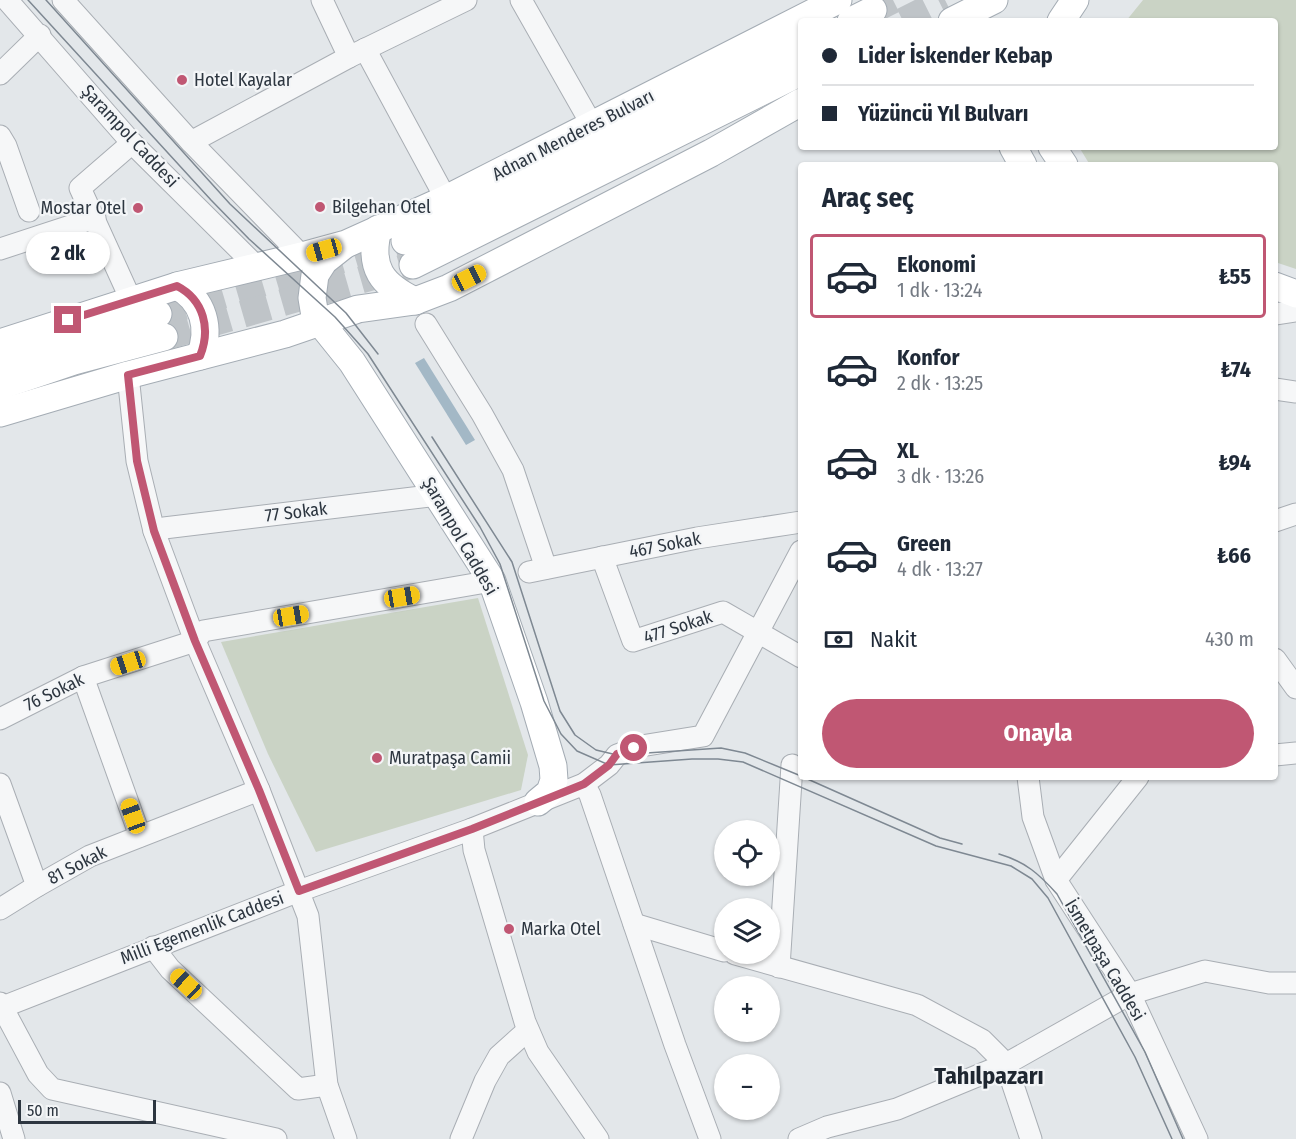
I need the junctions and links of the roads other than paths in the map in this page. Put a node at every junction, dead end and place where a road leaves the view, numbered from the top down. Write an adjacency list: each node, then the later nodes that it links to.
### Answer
1 (7, 0): 11 (street, Şarampol Caddesi)
2 (63, 0): 19 (street)
3 (322, 0): 13 (street)
4 (466, 0): 13 (street)
5 (521, 0): 17 (street)
6 (838, 0): 8 (main road, Adnan Menderes Bulvarı)
7 (1075, 0): 9 (main road)
8 (803, 18)
9 (1063, 18)
10 (798, 20): 17 (main road, Adnan Menderes Bulvarı)
11 (40, 35): 15 (street); 20 (street, Şarampol Caddesi)
12 (798, 48): 14 (main road, Adnan Menderes Bulvarı)
13 (357, 53): 19 (street); 21 (street)
14 (798, 73)
15 (0, 74)
16 (798, 104): 34 (main road)
17 (592, 125): 21 (main road, Adnan Menderes Bulvarı)
18 (0, 136): 22 (street)
19 (191, 142): 27 (street)
20 (132, 143): 23 (street); 28 (street, Şarampol Caddesi)
21 (446, 199): 24 (main road, Adnan Menderes Bulvarı)
22 (29, 211)
23 (95, 219): 26 (street); 32 (street)
24 (378, 230): 25 (main road, Adnan Menderes Bulvarı); 34 (main road)
25 (346, 243): 27 (main road, Adnan Menderes Bulvarı); 36 (main road)
26 (0, 249)
27 (302, 256): 28 (main road, Adnan Menderes Bulvarı)
28 (257, 267): 29 (main road, Adnan Menderes Bulvarı)
29 (177, 286): 32 (main road, Adnan Menderes Bulvarı); 39 (main road)
30 (1278, 287): 31 (main road)
31 (1296, 294)
32 (131, 300): 38 (main road, Adnan Menderes Bulvarı)
33 (1296, 311): 35 (street)
34 (421, 313): 36 (main road); 52 (street, 467 Sokak)
35 (1278, 314)
36 (320, 324): 37 (main road); 41 (main road, Şarampol Caddesi)
37 (285, 334): 39 (main road); 41 (main road)
38 (0, 344)
39 (200, 356): 42 (main road)
40 (0, 362): 43 (main road)
41 (352, 362): 47 (main road, Şarampol Caddesi)
42 (128, 375): 46 (main road); 51 (street)
43 (0, 386)
44 (1278, 389): 45 (street)
45 (1296, 392)
46 (0, 413)
47 (438, 495): 51 (street, 77 Sokak); 54 (main road, Şarampol Caddesi)
48 (1296, 514): 49 (street)
49 (1278, 520)
50 (798, 522): 52 (street, 467 Sokak)
51 (154, 531): 56 (street)
52 (602, 557): 55 (street, 477 Sokak)
53 (798, 557): 55 (street)
54 (492, 581): 56 (street, 76 Sokak); 70 (main road, Şarampol Caddesi)
55 (758, 632): 57 (street, 477 Sokak); 68 (street, Milli Egemenlik Caddesi)
56 (195, 641): 59 (street, 76 Sokak); 69 (street)
57 (798, 655)
58 (1278, 663): 60 (street)
59 (82, 677): 61 (street, 76 Sokak); 72 (street)
60 (1296, 688)
61 (0, 718)
62 (1296, 753): 63 (street)
63 (1278, 755)
64 (792, 765): 81 (street)
65 (1028, 780): 73 (street, İsmetpaşa Caddesi)
66 (1136, 780): 73 (street)
67 (0, 784): 74 (street)
68 (584, 784): 70 (street, Milli Egemenlik Caddesi); 77 (street)
69 (259, 790): 72 (street, 81 Sokak); 75 (street)
70 (538, 802): 71 (street, Milli Egemenlik Caddesi)
71 (472, 829): 75 (street, Milli Egemenlik Caddesi); 85 (street)
72 (140, 836): 74 (street, 81 Sokak)
73 (1056, 880): 83 (street, İsmetpaşa Caddesi)
74 (37, 886): 76 (street, 81 Sokak)
75 (299, 891): 78 (street, Milli Egemenlik Caddesi); 87 (street)
76 (0, 909)
77 (634, 924): 79 (street); 94 (street)
78 (153, 947): 84 (street, Milli Egemenlik Caddesi); 87 (street)
79 (714, 948)
80 (769, 964): 81 (street)
81 (779, 967): 86 (street)
82 (1296, 983): 83 (street)
83 (1130, 994): 86 (street); 97 (street, İsmetpaşa Caddesi)
84 (1, 1006): 90 (street)
85 (528, 1030): 92 (street); 93 (street)
86 (1006, 1064): 95 (street); 96 (street)
87 (327, 1086): 91 (street)
88 (0, 1093): 89 (street)
89 (14, 1139)
90 (276, 1139)
91 (346, 1139)
92 (461, 1139)
93 (598, 1139)
94 (710, 1139)
95 (799, 1139)
96 (1031, 1139)
97 (1197, 1139)

